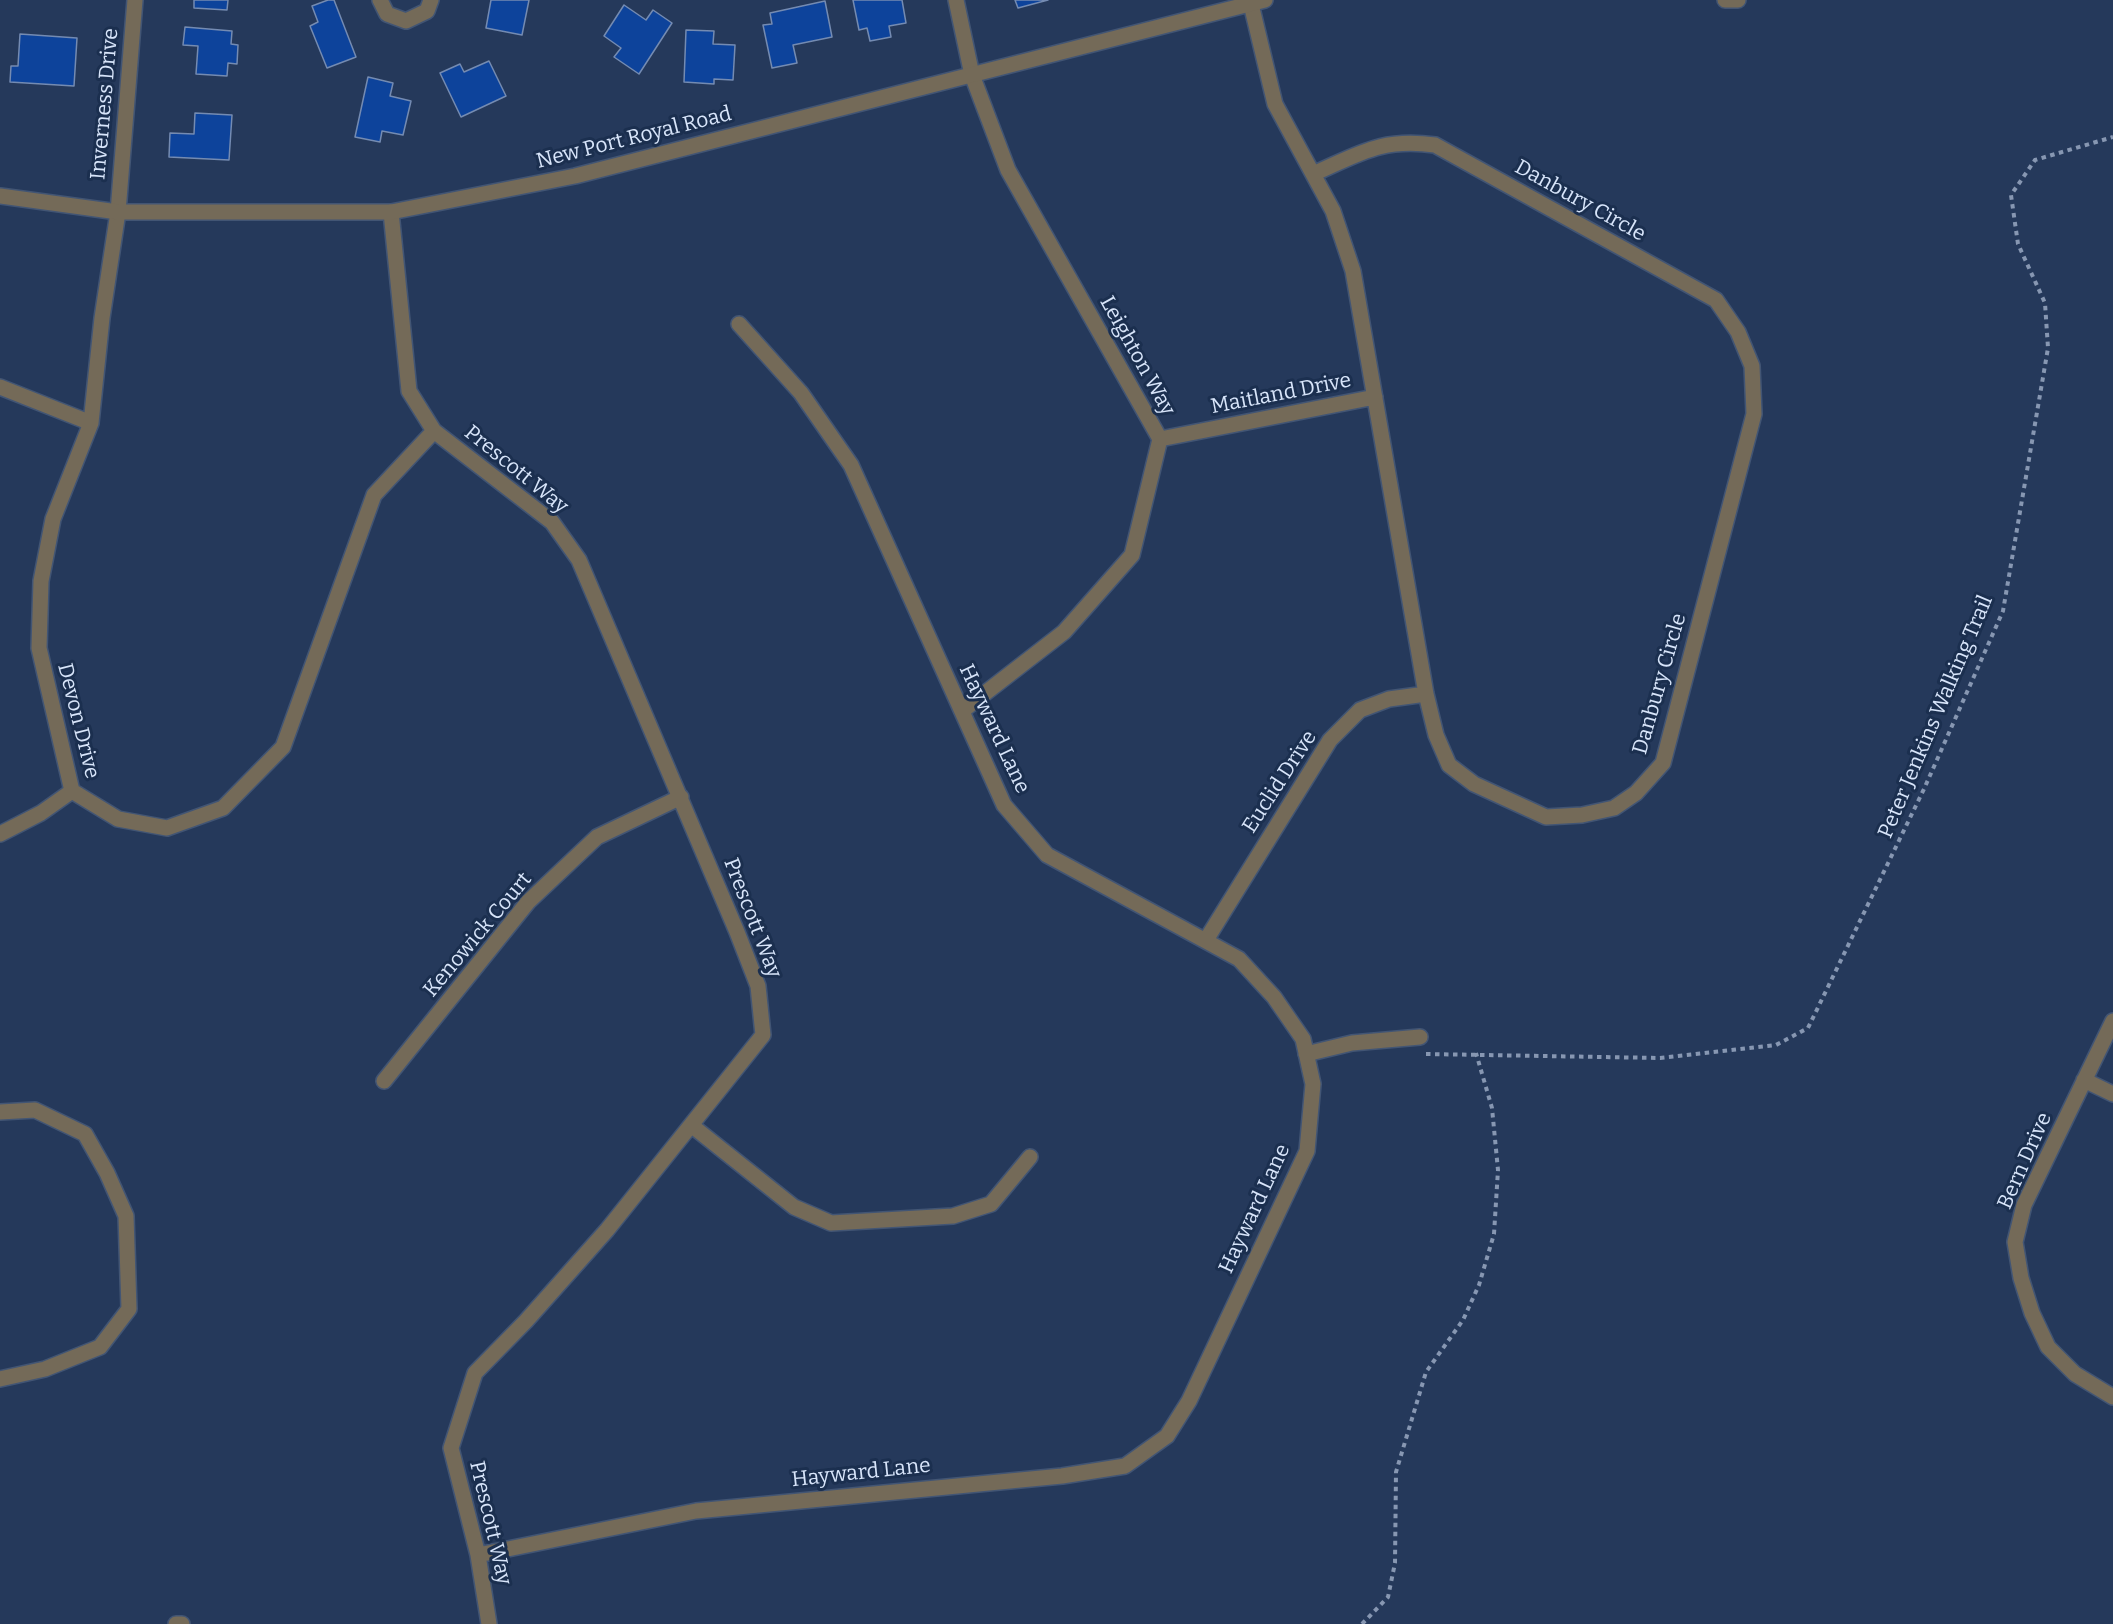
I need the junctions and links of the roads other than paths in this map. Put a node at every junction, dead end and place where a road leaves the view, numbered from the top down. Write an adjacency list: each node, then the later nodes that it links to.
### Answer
1 (135, 0): 11 (street, Inverness Drive)
2 (380, 0): 3 (street)
3 (431, 0)
4 (956, 0): 8 (street, Leighton Way)
5 (1725, 0): 6 (street)
6 (1738, 0)
7 (1255, 1): 8 (street, New Port Royal Road); 9 (street, Danbury Circle)
8 (972, 75): 12 (street, New Port Royal Road); 18 (street, Leighton Way)
9 (1313, 174): 15 (street, Danbury Circle); 19 (street, Danbury Circle)
10 (0, 196): 11 (street, New Port Royal Road)
11 (118, 212): 12 (street, New Port Royal Road); 16 (street, Devon Drive)
12 (391, 212): 17 (street, Prescott Way)
13 (739, 324): 20 (street, Hayward Lane)
14 (0, 387): 16 (street)
15 (1375, 397): 18 (street, Maitland Drive); 19 (street, Danbury Circle)
16 (91, 423): 21 (street, Devon Drive)
17 (434, 431): 21 (street, Devon Drive); 22 (street, Prescott Way)
18 (1160, 439): 20 (street, Leighton Way)
19 (1426, 694): 24 (street, Euclid Drive)
20 (962, 711): 24 (street, Hayward Lane)
21 (72, 791): 23 (street)
22 (681, 797): 29 (street, Kenowick Court); 32 (street, Prescott Way)
23 (0, 834)
24 (1206, 940): 27 (street, Hayward Lane)
25 (2113, 1021): 28 (street, Bern Drive)
26 (1420, 1037): 27 (street)
27 (1306, 1054): 36 (street, Hayward Lane)
28 (2084, 1080): 30 (street); 35 (street, Bern Drive)
29 (384, 1081)
30 (2113, 1094)
31 (0, 1112): 34 (street)
32 (691, 1125): 33 (street); 36 (street, Prescott Way)
33 (1030, 1157)
34 (0, 1379)
35 (2113, 1397)
36 (478, 1555): 39 (street, Prescott Way)
37 (176, 1624): 38 (street)
38 (182, 1624)
39 (489, 1624)

